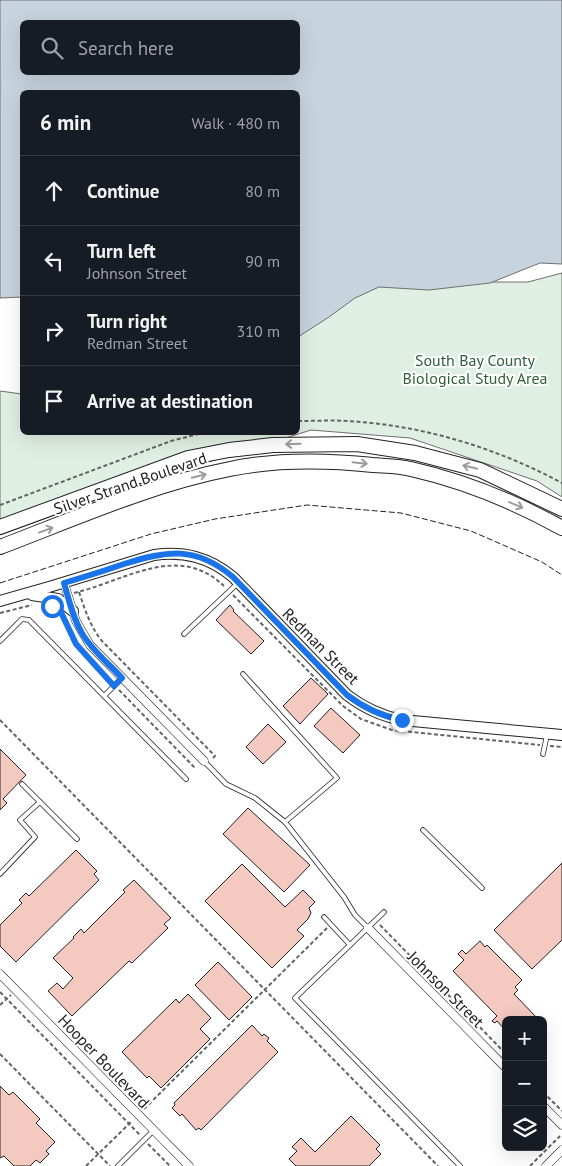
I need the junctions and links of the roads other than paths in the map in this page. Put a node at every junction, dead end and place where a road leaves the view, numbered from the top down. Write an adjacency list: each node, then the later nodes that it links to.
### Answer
1 (562, 509): 2 (highway, Silver Strand Boulevard, one-way to 2)
2 (0, 527)
3 (562, 528): 4 (highway, Silver Strand Boulevard, one-way to 3)
4 (0, 547)
5 (64, 583): 6 (street, Redman Street); 7 (street, Redman Street); 8 (street)
6 (238, 583): 9 (lane); 14 (street, Redman Street)
7 (3, 600): 8 (street)
8 (73, 611): 12 (street)
9 (184, 634)
10 (0, 641): 13 (lane)
11 (244, 674): 21 (lane)
12 (122, 678): 13 (lane); 17 (street)
13 (104, 696): 18 (lane)
14 (547, 734): 15 (street, Redman Street); 16 (lane)
15 (562, 735)
16 (543, 754)
17 (205, 763): 21 (lane)
18 (186, 779)
19 (22, 784): 20 (lane)
20 (40, 802): 23 (lane); 24 (lane)
21 (286, 822): 28 (lane)
22 (423, 830): 25 (lane)
23 (77, 839)
24 (0, 874)
25 (482, 888)
26 (384, 912): 28 (lane)
27 (324, 917): 29 (lane)
28 (368, 928): 29 (lane); 31 (street, Johnson Street)
29 (350, 945): 38 (lane)
30 (0, 974): 34 (street, Hooper Boulevard)
31 (502, 1064)
32 (547, 1110): 33 (street)
33 (562, 1125)
34 (154, 1130): 36 (lane); 37 (street, Hooper Boulevard)
35 (562, 1150): 39 (street)
36 (118, 1166)
37 (189, 1166)
38 (460, 1166)
39 (546, 1166)

